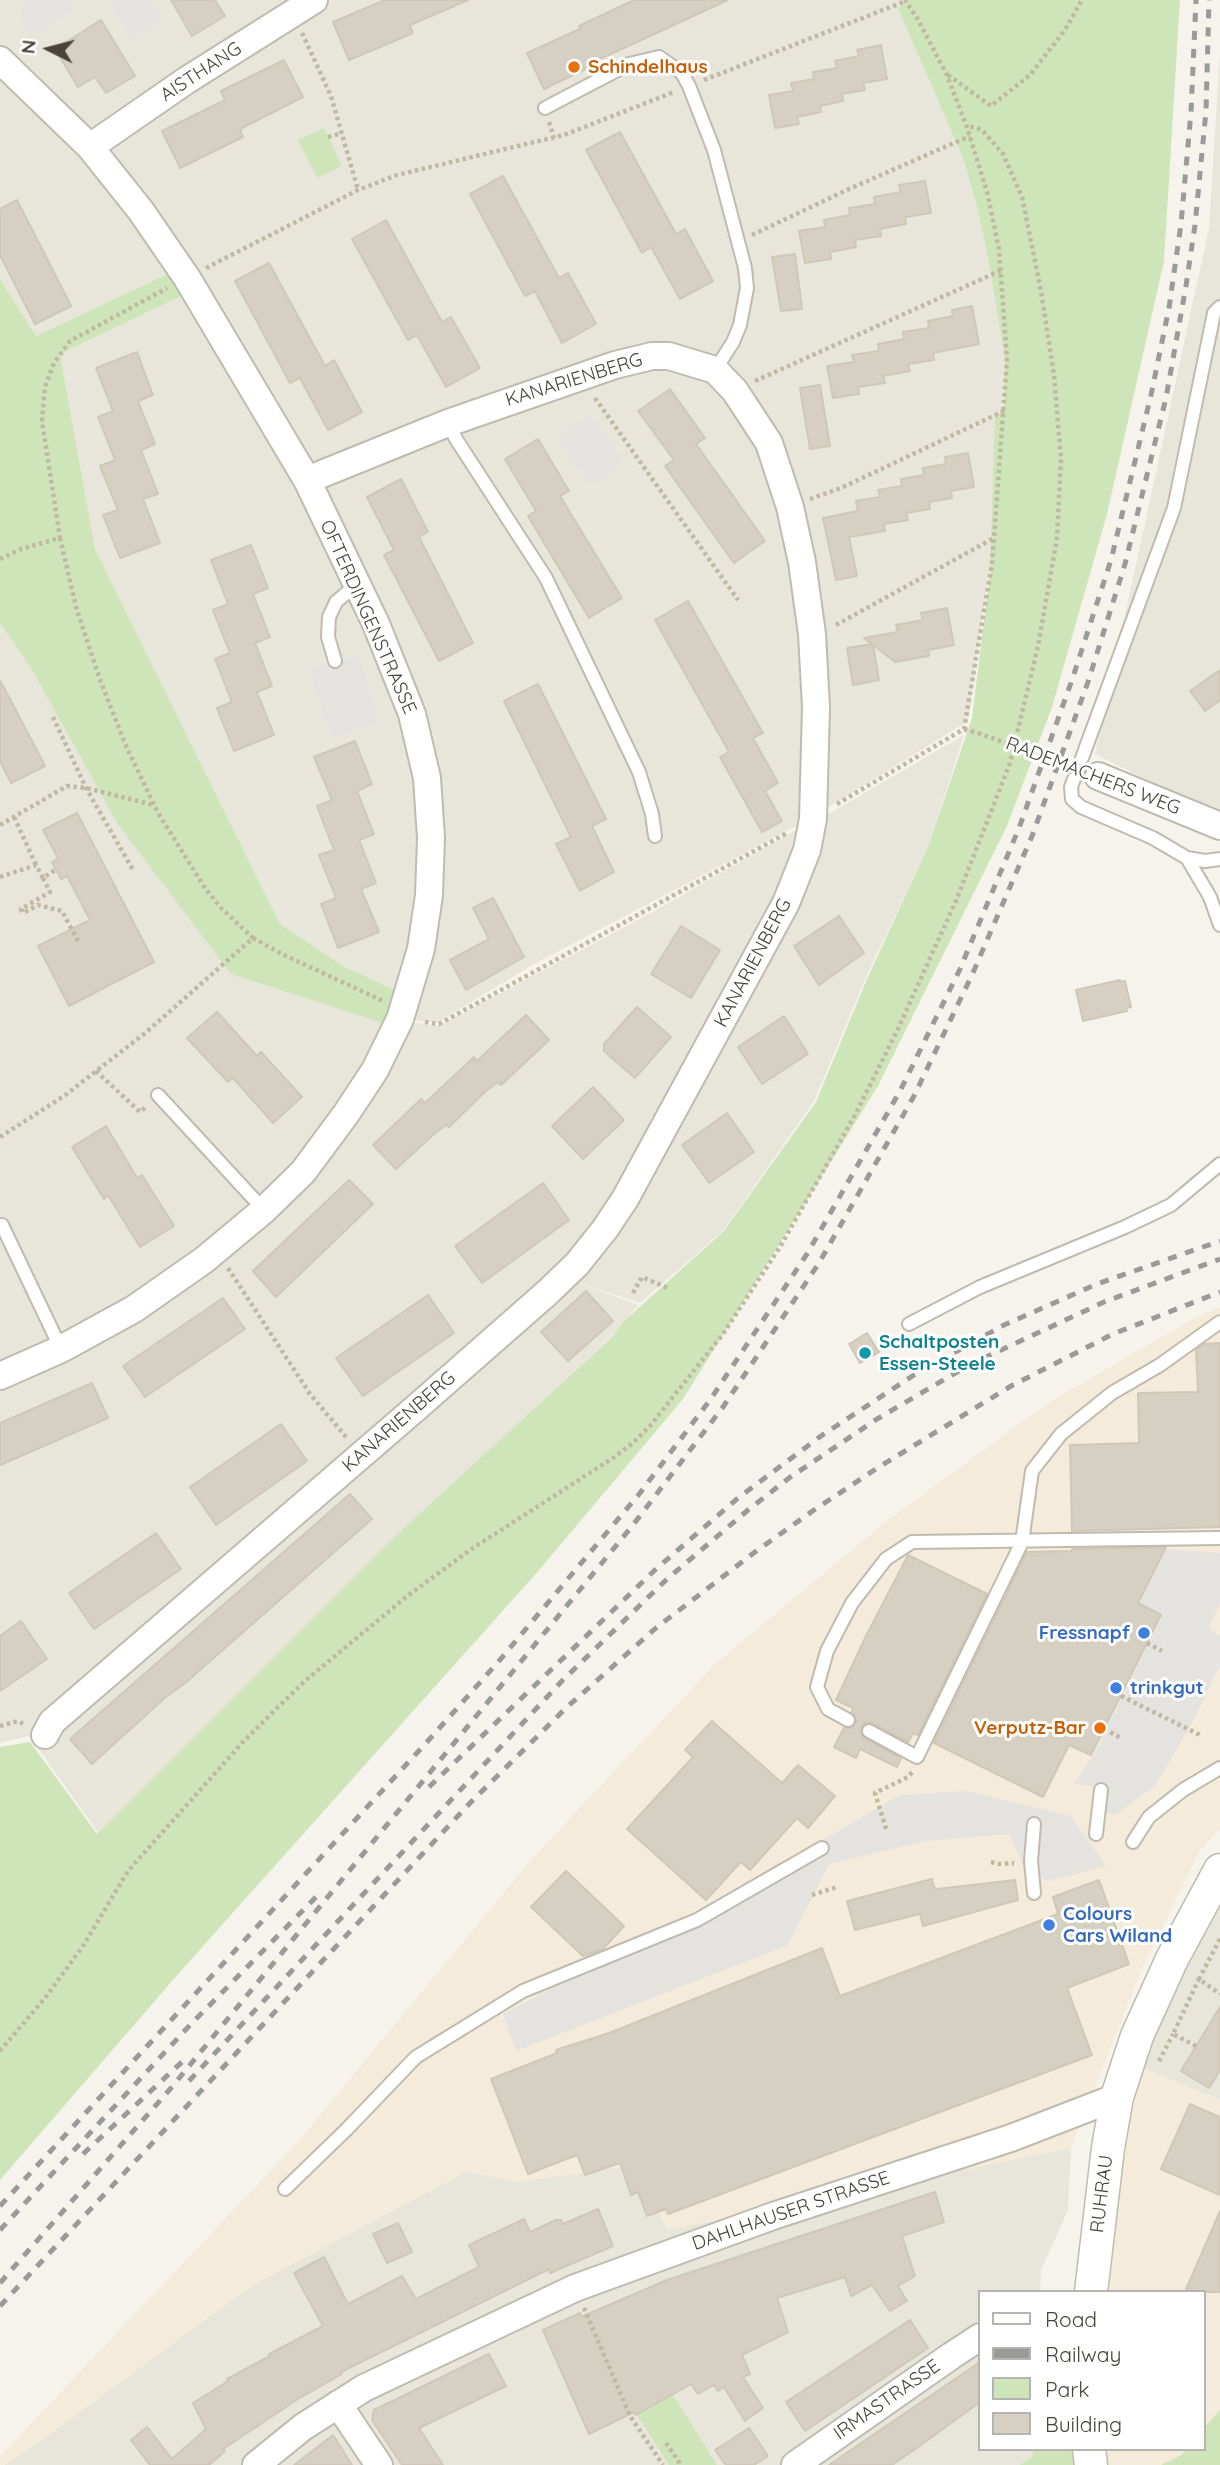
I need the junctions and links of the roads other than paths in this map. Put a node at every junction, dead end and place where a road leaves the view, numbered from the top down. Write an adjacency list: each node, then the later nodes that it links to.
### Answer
1 (304, 6): 4 (street, AISTHANG)
2 (0, 60): 4 (street, OFTERDINGENSTRASSE)
3 (545, 108): 6 (lane)
4 (90, 146): 8 (street, OFTERDINGENSTRASSE)
5 (1220, 307): 11 (lane)
6 (715, 370): 7 (street, KANARIENBERG); 29 (street, KANARIENBERG)
7 (448, 423): 8 (street, KANARIENBERG); 13 (lane)
8 (307, 480): 9 (street, OFTERDINGENSTRASSE)
9 (357, 584): 10 (lane); 19 (street, OFTERDINGENSTRASSE)
10 (335, 662)
11 (1085, 771): 12 (street, RADEMACHERS WEG); 14 (lane)
12 (1220, 826)
13 (654, 836)
14 (1187, 858): 15 (lane); 16 (lane)
15 (1220, 859)
16 (1220, 925)
17 (158, 1095): 19 (lane)
18 (1220, 1164): 22 (lane)
19 (264, 1210): 23 (street, OFTERDINGENSTRASSE)
20 (2, 1225): 23 (lane)
21 (1220, 1322): 26 (lane)
22 (909, 1324)
23 (61, 1349): 24 (street, OFTERDINGENSTRASSE)
24 (0, 1376)
25 (1220, 1538): 26 (lane)
26 (1022, 1542): 27 (lane); 28 (lane)
27 (848, 1720)
28 (869, 1731)
29 (44, 1735)
30 (1220, 1768): 34 (lane)
31 (1101, 1790): 33 (lane)
32 (1034, 1824): 37 (lane)
33 (1096, 1834)
34 (1133, 1842)
35 (821, 1849): 39 (lane)
36 (1220, 1870): 38 (street)
37 (1034, 1893)
38 (1117, 2097): 40 (street, RUHRAU); 42 (street, DAHLHAUSER STRASSE)
39 (285, 2189)
40 (1091, 2290)
41 (978, 2338): 45 (street, IRMASTRASSE)
42 (338, 2404): 43 (street, DAHLHAUSER STRASSE); 44 (street)
43 (256, 2465)
44 (379, 2465)
45 (795, 2465)

